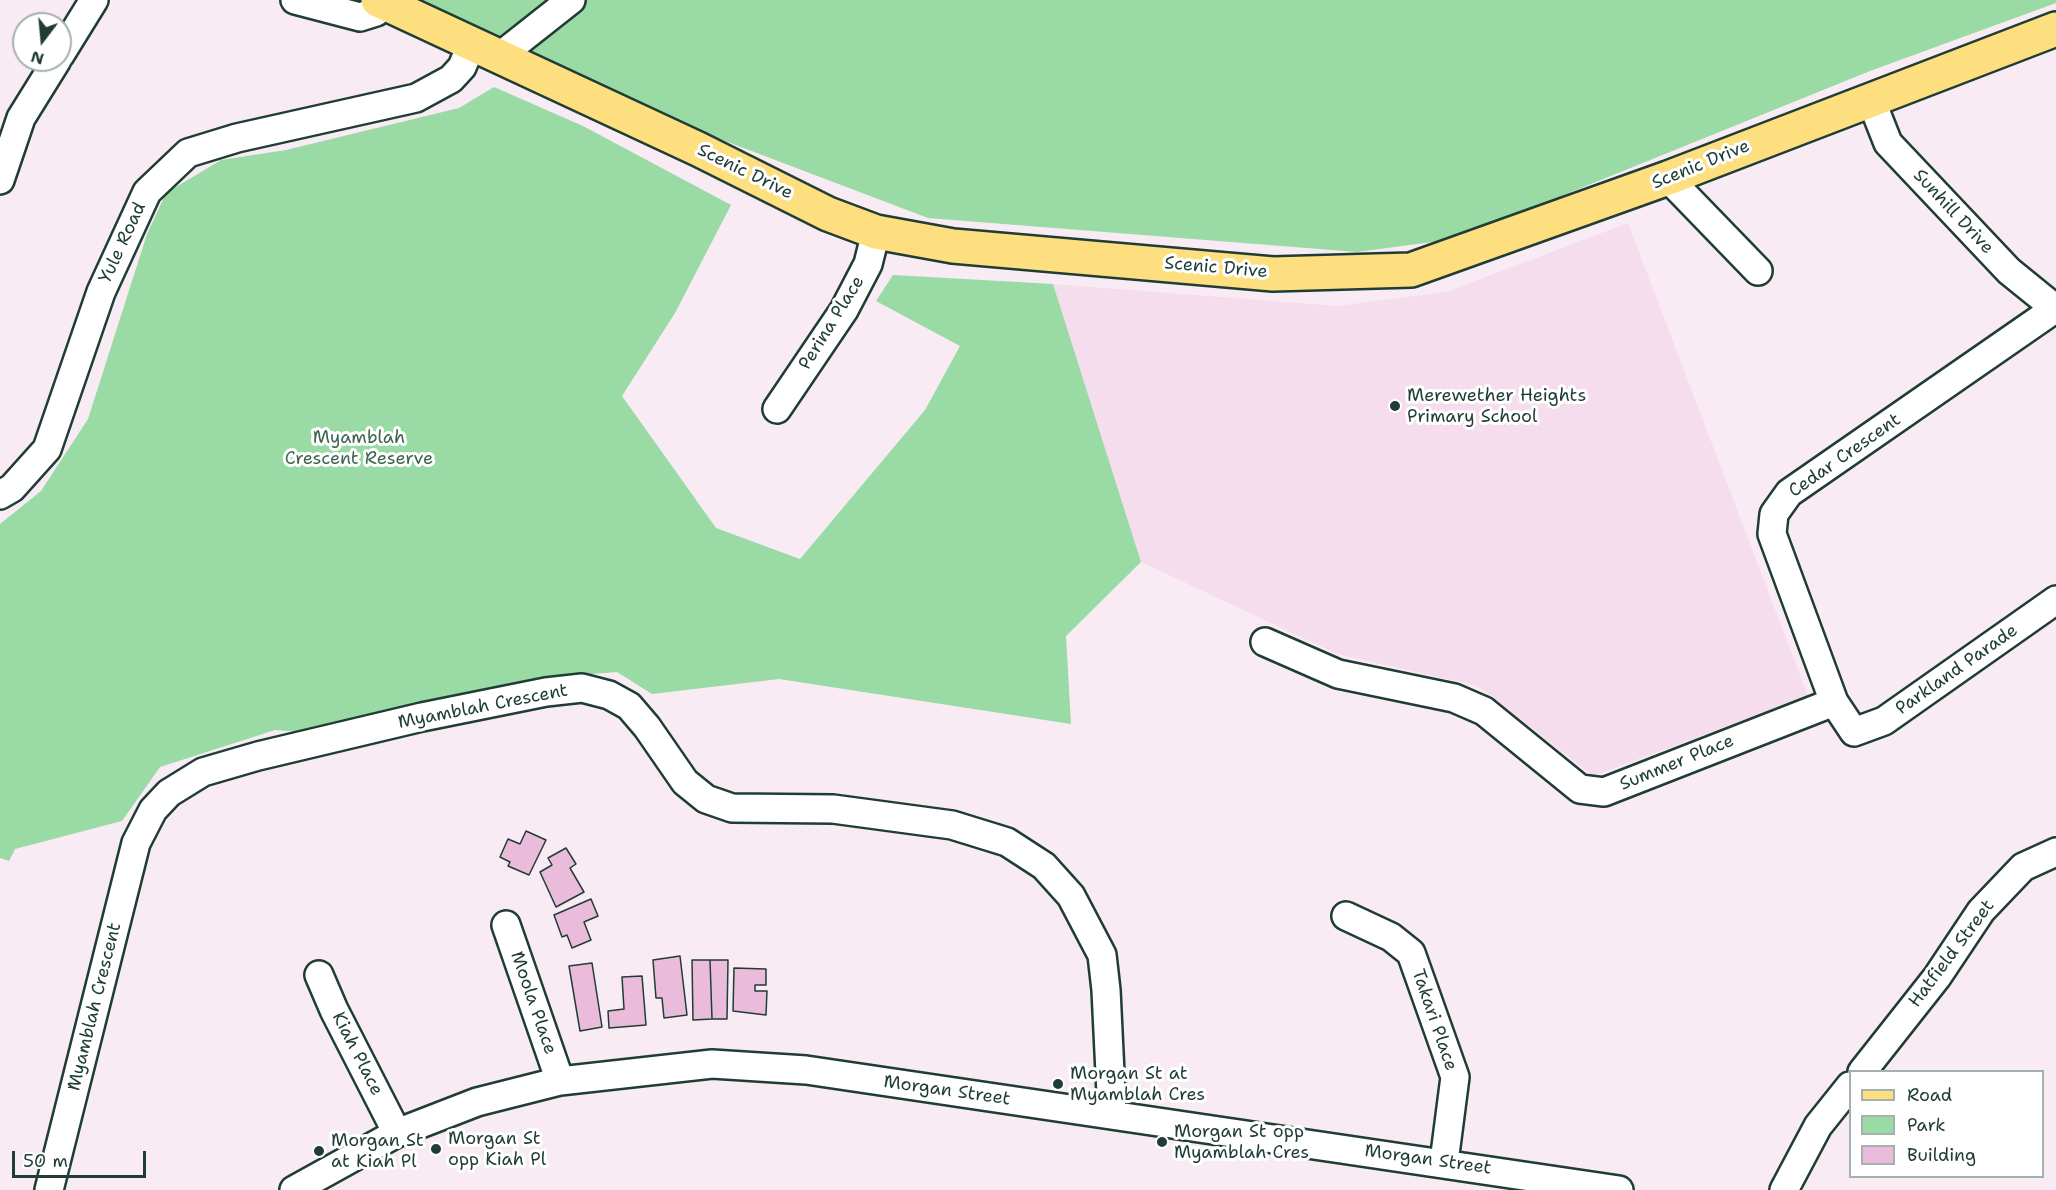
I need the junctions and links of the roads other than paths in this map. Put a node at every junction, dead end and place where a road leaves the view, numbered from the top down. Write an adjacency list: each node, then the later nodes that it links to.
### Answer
1 (94, 0): 6 (street)
2 (295, 0): 4 (street, Scenic Drive)
3 (571, 0): 7 (street)
4 (381, 2): 7 (main road, Scenic Drive)
5 (2056, 29): 9 (main road, Scenic Drive)
6 (72, 36)
7 (486, 49): 12 (main road, Scenic Drive); 16 (street, Yule Road)
8 (50, 72): 11 (street)
9 (1871, 100): 10 (main road, Scenic Drive); 14 (street, Sunhill Drive)
10 (1668, 178): 12 (main road, Scenic Drive); 13 (street)
11 (0, 180)
12 (876, 232): 15 (street, Perina Place)
13 (1758, 271)
14 (2056, 308): 19 (street, Cedar Crescent)
15 (777, 409)
16 (0, 495)
17 (2056, 600): 20 (street, Parkland Parade)
18 (1265, 642): 19 (street, Summer Place)
19 (1834, 702): 20 (street, Cedar Crescent)
20 (1854, 732)
21 (2056, 852): 25 (street, Hatfield Street)
22 (1346, 916): 30 (street, Takari Place)
23 (506, 925): 26 (street, Moola Place)
24 (319, 975): 29 (street, Kiah Place)
25 (1863, 1070)
26 (560, 1081): 28 (street, Morgan Street); 29 (street, Morgan Street)
27 (1849, 1088): 34 (street)
28 (1112, 1115): 30 (street, Morgan Street); 31 (street, Myamblah Crescent)
29 (397, 1133): 32 (street, Morgan Street)
30 (1444, 1162): 33 (street, Morgan Street)
31 (49, 1190)
32 (294, 1190)
33 (1619, 1190)
34 (1784, 1190)

